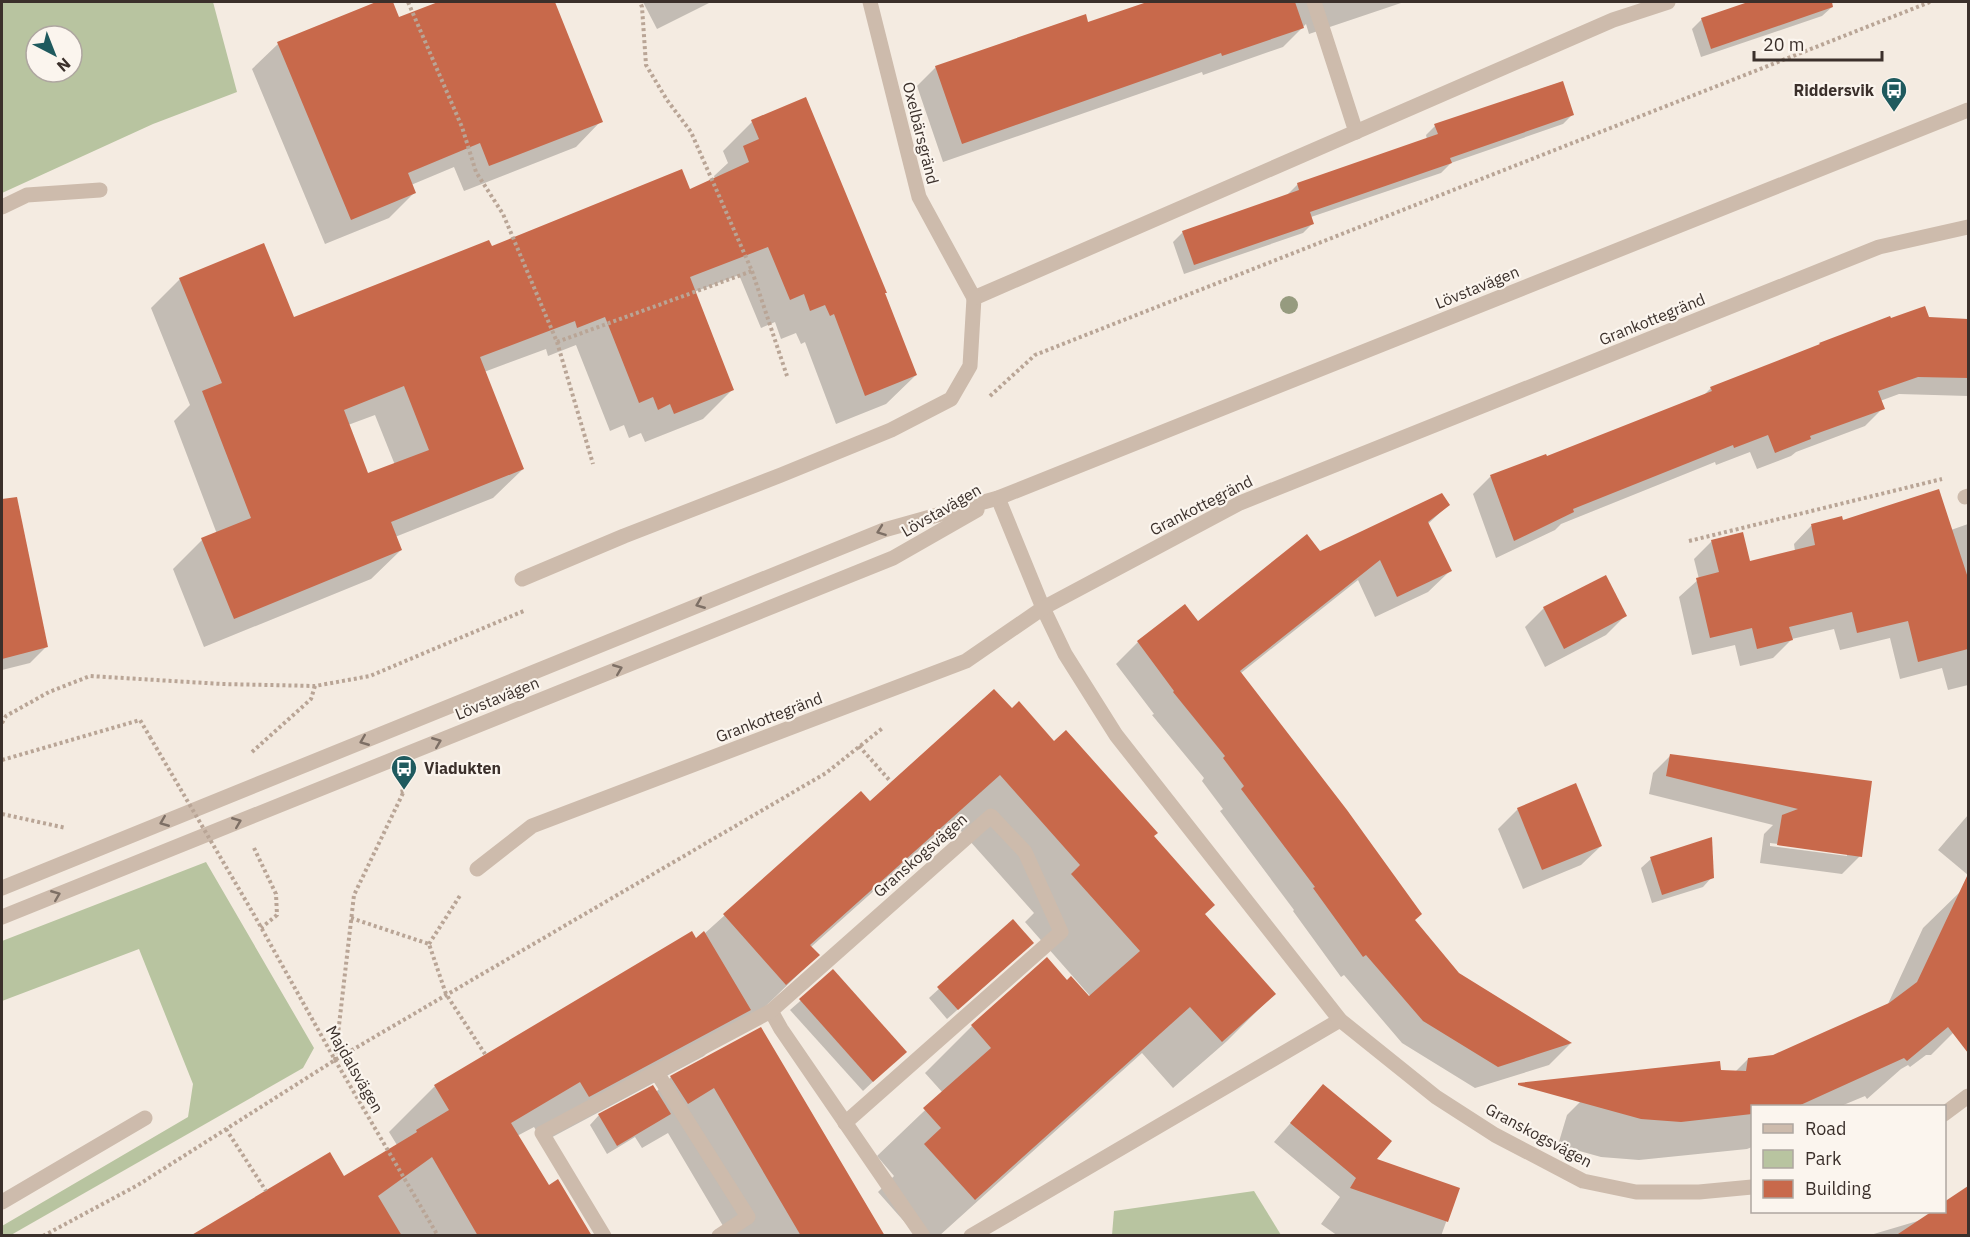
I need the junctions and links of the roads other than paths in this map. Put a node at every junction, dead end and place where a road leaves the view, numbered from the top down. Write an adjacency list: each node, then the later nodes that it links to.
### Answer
1 (870, 2): 9 (street, Oxelbärsgränd)
2 (1314, 2): 5 (street)
3 (1668, 2): 5 (street)
4 (1968, 110): 10 (street, Lövstavägen)
5 (1356, 132): 9 (street)
6 (100, 190): 7 (street)
7 (2, 207)
8 (1968, 227): 12 (street, Grankottegränd)
9 (974, 298): 11 (street)
10 (998, 498): 12 (street, Granskogsvägen); 14 (street, Lövstavägen, one-way to 14); 15 (street, Lövstavägen, one-way to 10)
11 (522, 579)
12 (1043, 608): 13 (street, Grankottegränd); 17 (street, Granskogsvägen)
13 (477, 868)
14 (2, 888)
15 (2, 917)
16 (771, 1011): 18 (street, Granskogsvägen); 22 (street); 22 (street, Granskogsvägen)
17 (1340, 1020): 23 (street, Granskogsvägen); 28 (street)
18 (657, 1073): 25 (street, Granskogsvägen); 26 (street)
19 (1968, 1096): 20 (street)
20 (1946, 1112)
21 (145, 1118): 24 (street)
22 (845, 1123): 27 (street)
23 (1751, 1187)
24 (2, 1202)
25 (604, 1236)
26 (719, 1236)
27 (923, 1236)
28 (971, 1236)

